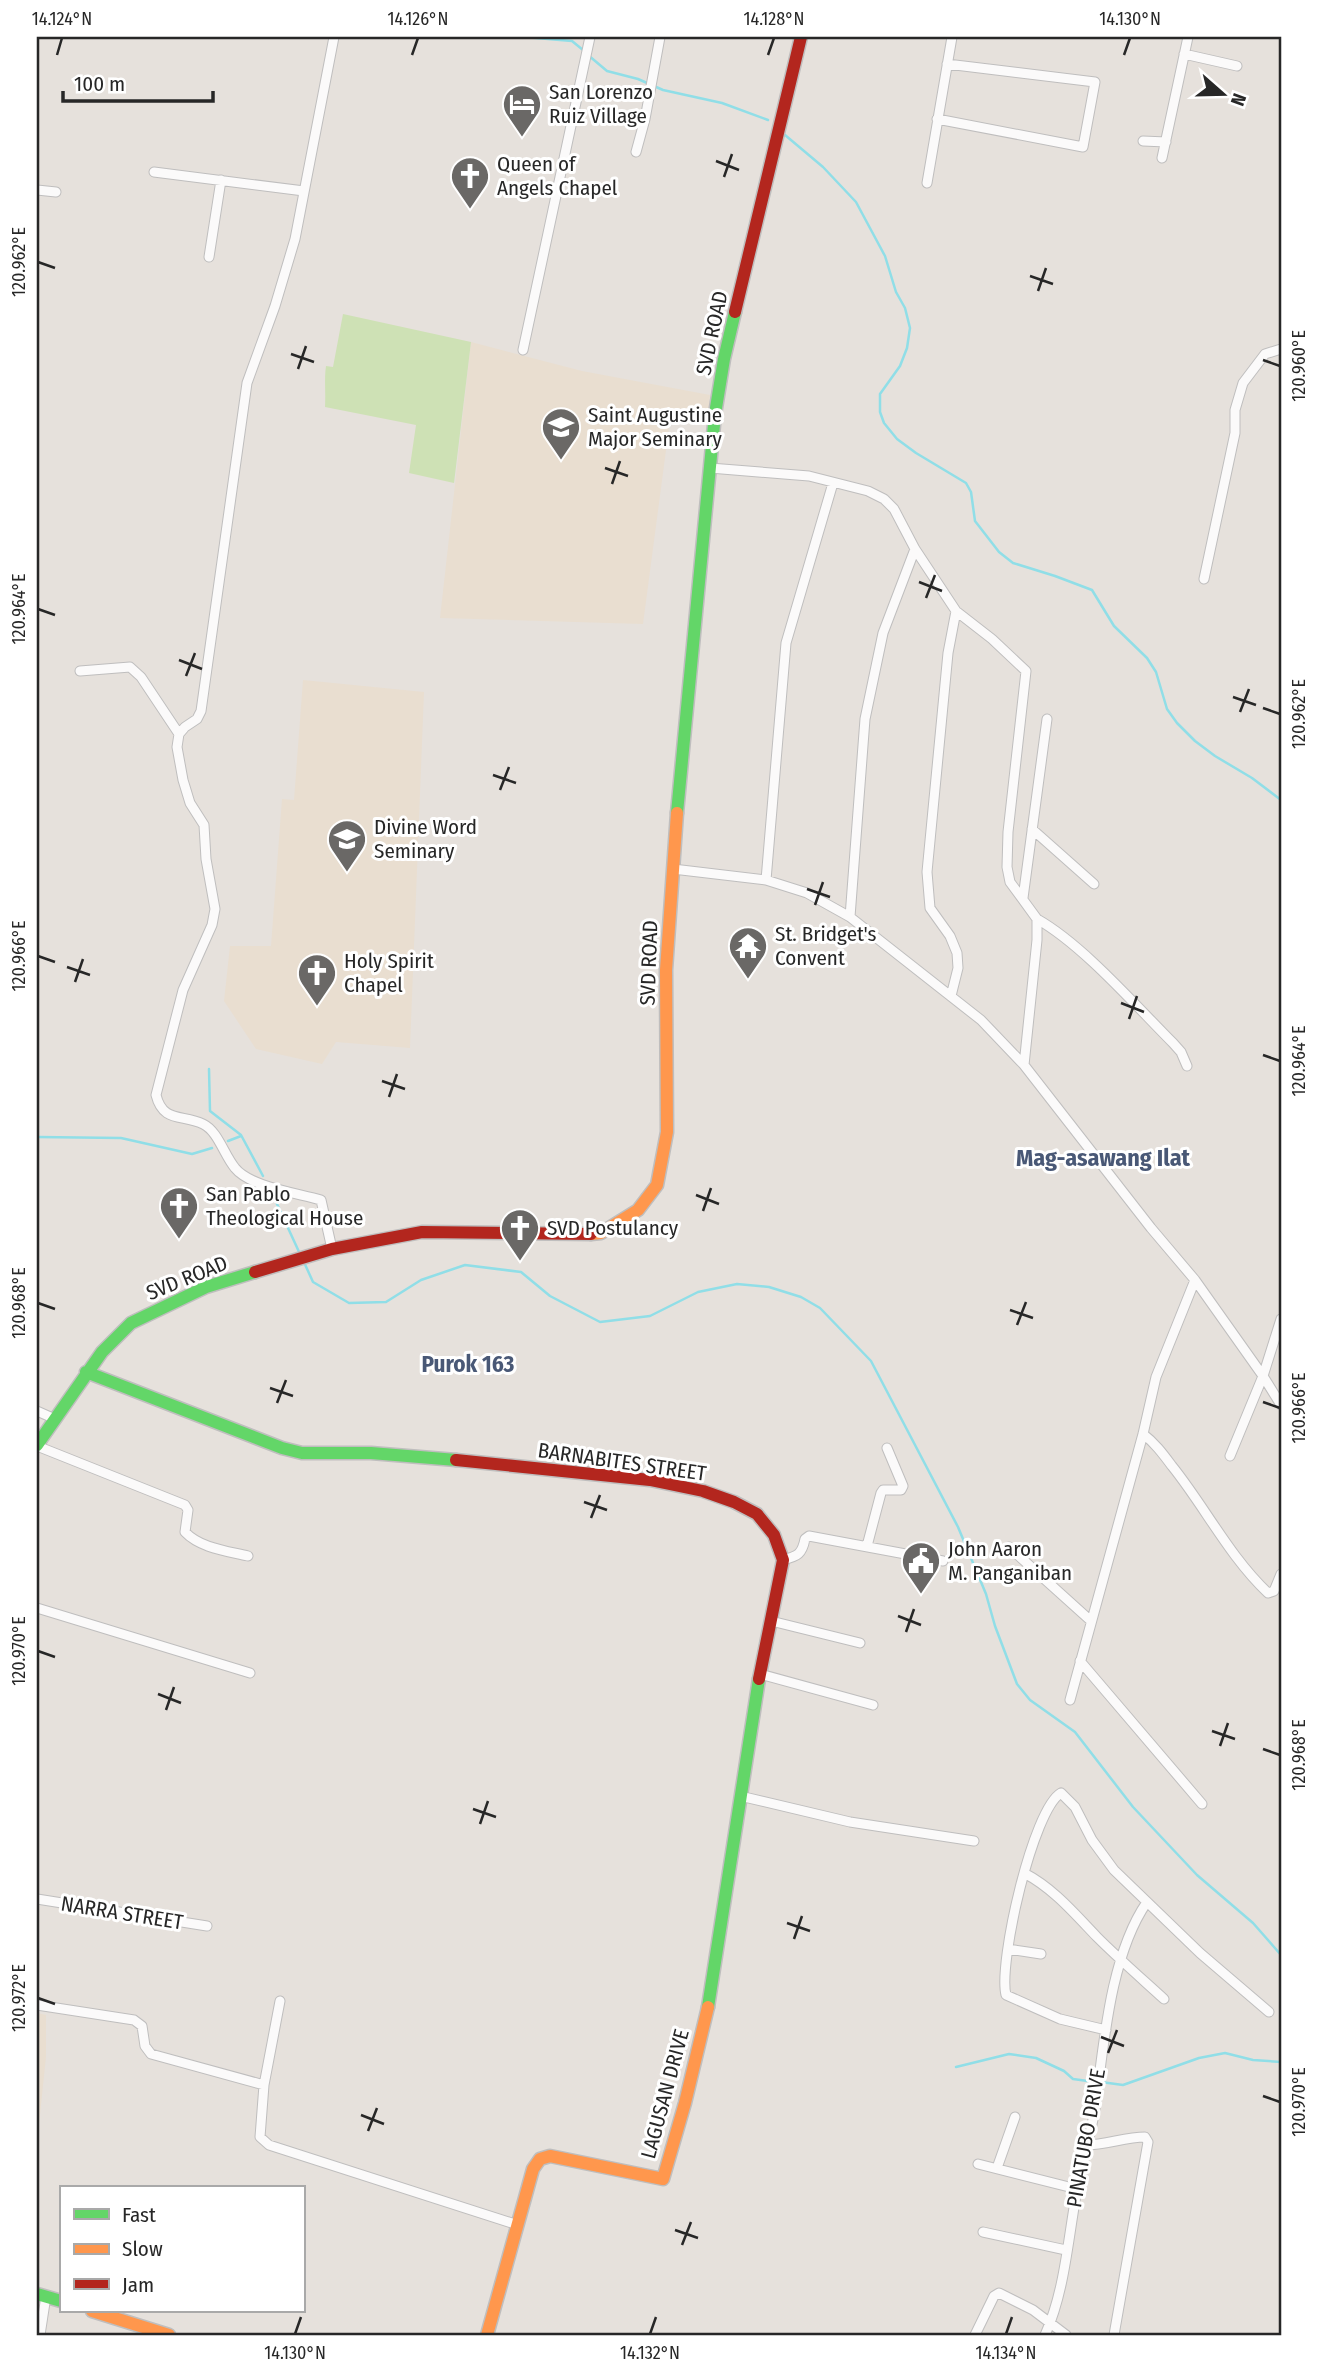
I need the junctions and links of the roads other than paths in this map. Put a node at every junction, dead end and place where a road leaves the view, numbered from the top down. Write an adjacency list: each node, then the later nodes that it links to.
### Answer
1 (334, 37): 19 (street)
2 (660, 37): 13 (street)
3 (801, 37): 24 (main road, SVD ROAD)
4 (952, 37): 8 (street)
5 (1188, 37): 7 (street)
6 (589, 42): 22 (street)
7 (1184, 54): 9 (street); 12 (street)
8 (947, 64): 10 (street); 10 (street)
9 (1237, 66)
10 (937, 119): 17 (street)
11 (1143, 141): 12 (street)
12 (1166, 142): 14 (street)
13 (636, 152)
14 (1162, 158)
15 (154, 172): 16 (street)
16 (221, 180): 19 (street); 21 (street)
17 (927, 183)
18 (37, 190): 20 (street)
19 (304, 191): 31 (street)
20 (56, 192)
21 (209, 257)
22 (523, 349)
23 (1281, 349): 27 (street)
24 (710, 468): 25 (street); 33 (main road, SVD ROAD)
25 (833, 483): 26 (street); 34 (street)
26 (915, 549): 28 (street); 37 (street)
27 (1204, 579)
28 (956, 611): 36 (street); 39 (street)
29 (80, 671): 31 (street)
30 (1046, 719): 32 (street)
31 (179, 734): 42 (street)
32 (1032, 829): 35 (street); 36 (street)
33 (673, 869): 34 (street); 42 (main road, SVD ROAD)
34 (766, 880): 37 (street)
35 (1094, 884)
36 (1023, 898): 38 (street)
37 (850, 917): 39 (street)
38 (1037, 919): 40 (street); 41 (street)
39 (951, 996): 40 (street)
40 (1024, 1066): 43 (street)
41 (1187, 1066)
42 (332, 1249): 45 (main road, SVD ROAD)
43 (1195, 1280): 46 (street); 50 (street)
44 (1281, 1319): 46 (street)
45 (86, 1372): 49 (main road, SVD ROAD); 57 (main road, BARNABITES STREET)
46 (1263, 1376): 47 (street); 53 (street)
47 (1281, 1405)
48 (37, 1411): 49 (street)
49 (55, 1419): 51 (main road, SVD ROAD)
50 (1143, 1434): 59 (street); 62 (street)
51 (37, 1446): 56 (street)
52 (887, 1448): 54 (street)
53 (1230, 1456)
54 (867, 1546): 57 (street); 58 (street)
55 (1009, 1547): 62 (street)
56 (248, 1556)
57 (783, 1560): 61 (main road)
58 (943, 1561)
59 (1281, 1574)
60 (37, 1608): 65 (street)
61 (771, 1621): 63 (street); 66 (main road)
62 (1091, 1621): 64 (street)
63 (860, 1643)
64 (1080, 1661): 67 (street); 70 (street)
65 (250, 1673)
66 (760, 1674): 68 (street); 69 (main road)
67 (1070, 1700)
68 (873, 1704)
69 (740, 1796): 71 (street); 90 (main road, LAGUSAN DRIVE)
70 (1202, 1804)
71 (974, 1841)
72 (1024, 1873): 74 (street); 76 (street); 78 (street)
73 (37, 1899): 75 (street, NARRA STREET)
74 (1147, 1902): 78 (street, PINATUBO DRIVE); 82 (street)
75 (207, 1926)
76 (1008, 1949): 77 (street); 83 (street)
77 (1041, 1954)
78 (1121, 1960): 79 (street); 83 (street, PINATUBO DRIVE)
79 (1164, 1999)
80 (280, 2001): 84 (street)
81 (37, 2005): 84 (street)
82 (1269, 2012)
83 (1106, 2030): 86 (street, PINATUBO DRIVE)
84 (264, 2085): 90 (street)
85 (1015, 2117): 88 (street)
86 (1086, 2145): 89 (street, PINATUBO DRIVE); 104 (street)
87 (978, 2164): 88 (street)
88 (997, 2168): 89 (street)
89 (1077, 2189): 92 (street, PINATUBO DRIVE)
90 (519, 2225): 100 (main road, LAGUSAN DRIVE)
91 (983, 2232): 92 (street)
92 (1066, 2250): 96 (street, PINATUBO DRIVE)
93 (41, 2295): 94 (main road); 98 (street)
94 (60, 2301)
95 (95, 2312): 97 (main road)
96 (1050, 2323): 101 (street); 102 (street, PINATUBO DRIVE); 103 (street)
97 (144, 2331): 99 (main road)
98 (40, 2335)
99 (169, 2335)
100 (487, 2335)
101 (975, 2335)
102 (1045, 2335)
103 (1066, 2335)
104 (1114, 2335)

